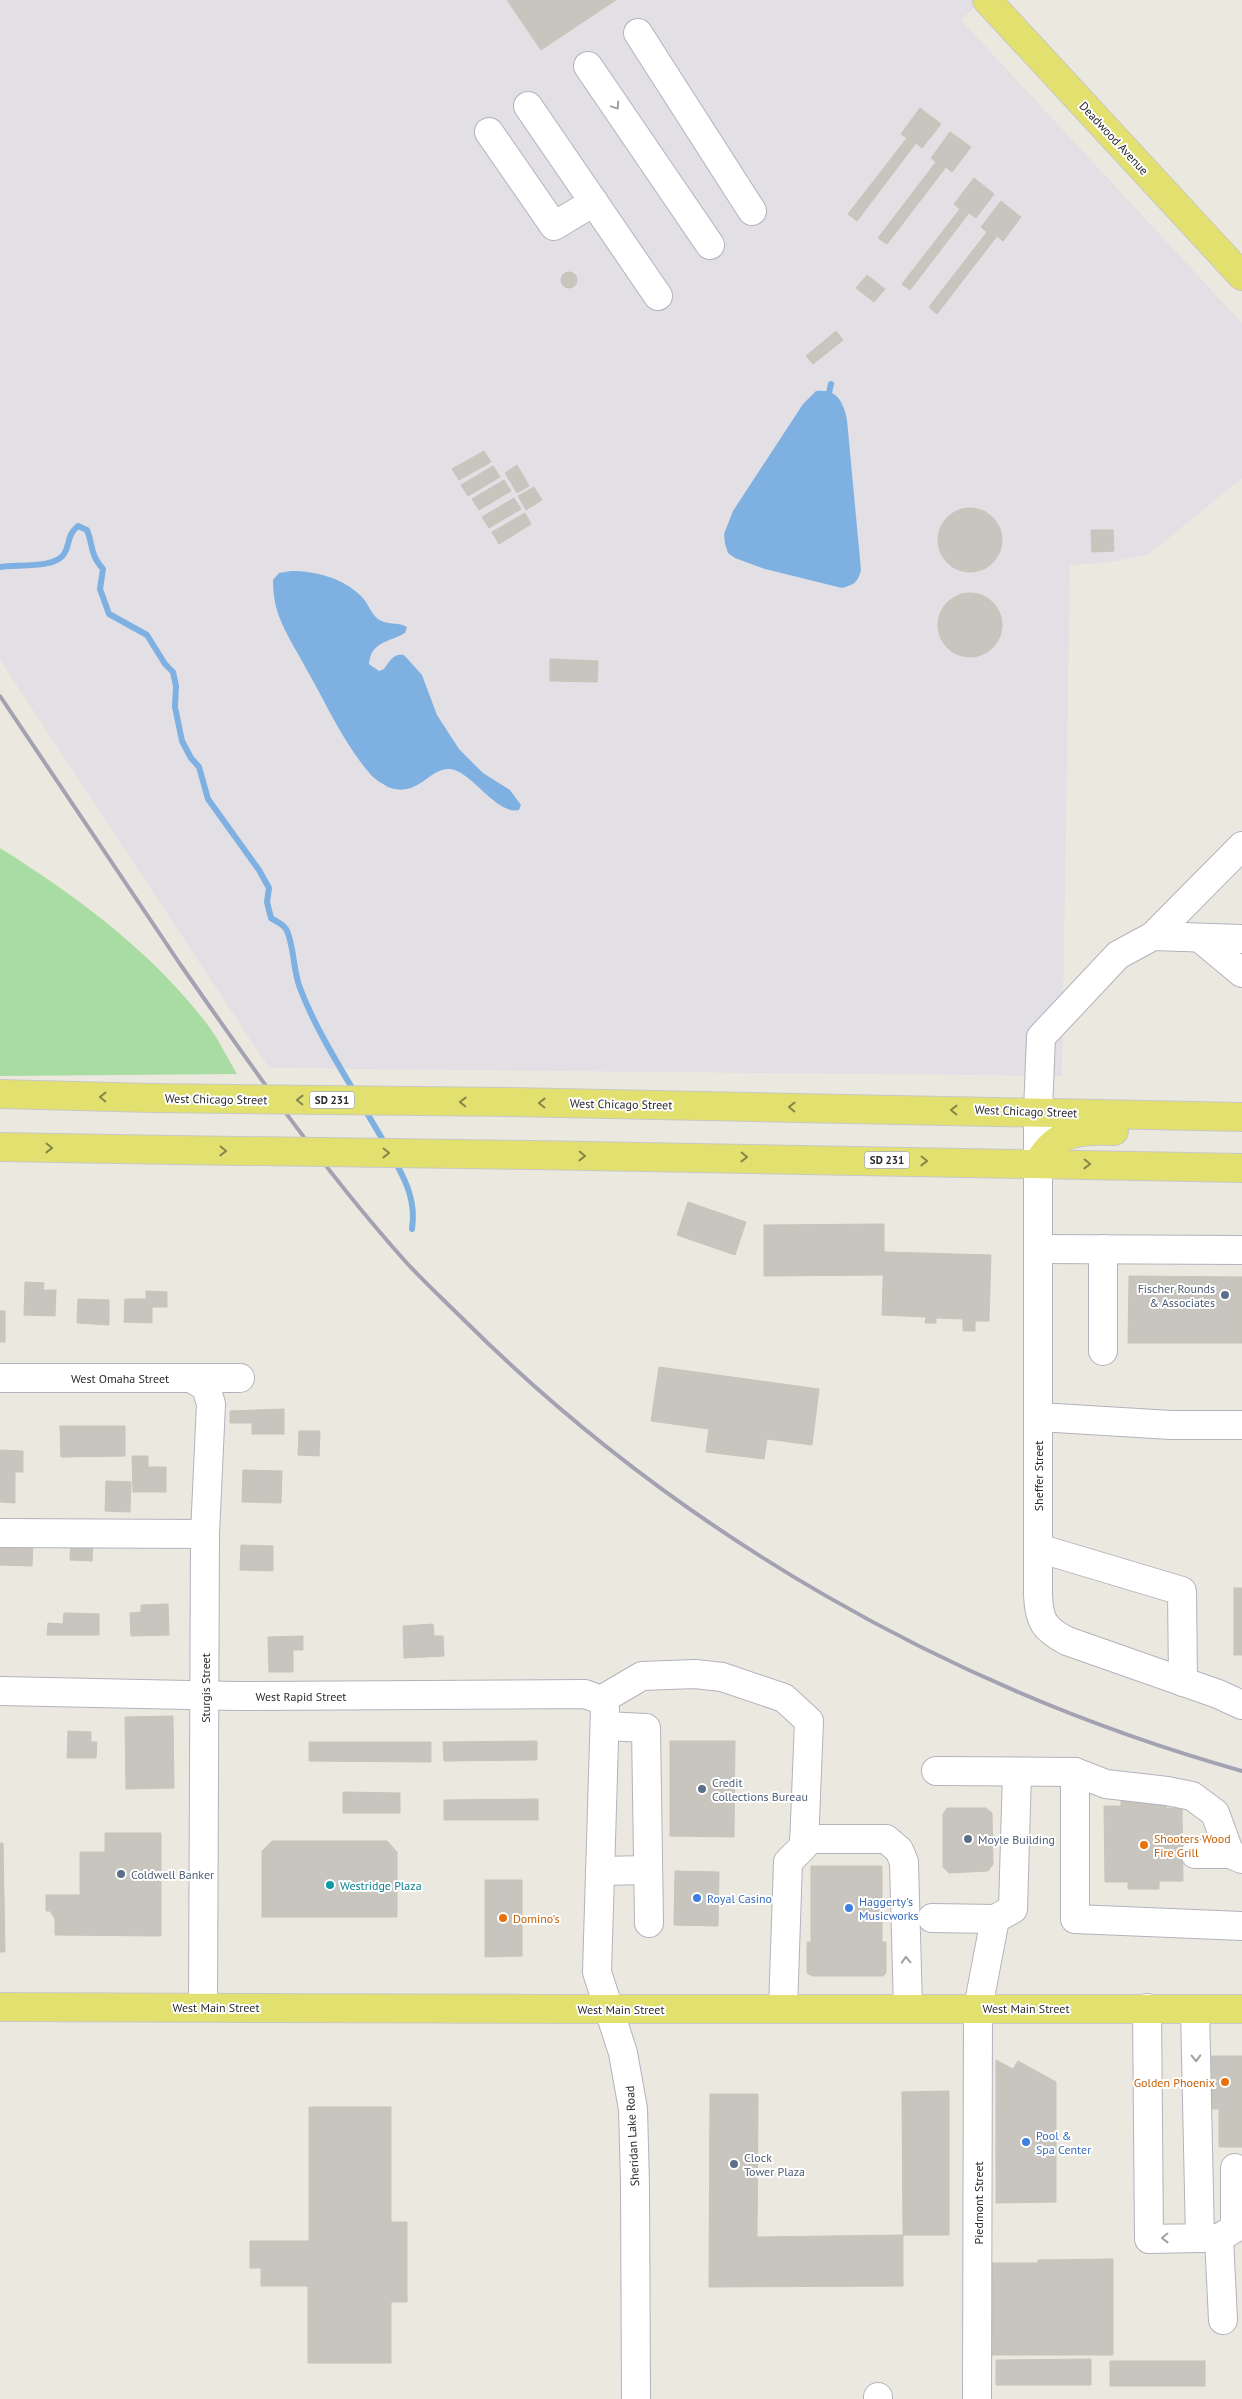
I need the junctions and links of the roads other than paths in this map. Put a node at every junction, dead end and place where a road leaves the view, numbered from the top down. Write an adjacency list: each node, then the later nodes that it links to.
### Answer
1 (987, 0): 9 (main road, Deadwood Avenue)
2 (638, 33): 7 (street)
3 (588, 66): 8 (street, one-way to 8)
4 (528, 106): 6 (street)
5 (489, 132): 6 (street)
6 (594, 202): 10 (street)
7 (752, 211)
8 (710, 245)
9 (1242, 276)
10 (658, 296)
11 (1242, 846): 12 (street)
12 (1153, 936): 13 (street); 17 (street, Sheffer Street)
13 (1201, 938): 14 (street); 15 (street)
14 (1242, 939)
15 (1242, 973)
16 (0, 1094): 17 (main road, West Chicago Street / SD 231, one-way to 16, bridge)
17 (1038, 1111): 19 (main road, West Chicago Street / SD 231); 23 (street, Sheffer Street)
18 (1242, 1112): 19 (main road)
19 (1183, 1117): 20 (main road, West Chicago Street / SD 231)
20 (1242, 1117)
21 (1242, 1122): 23 (main road)
22 (0, 1147): 23 (main road, SD 231, one-way to 23, bridge)
23 (1038, 1163): 24 (main road, SD 231, one-way to 24); 25 (street, Sheffer Street)
24 (1242, 1168)
25 (1038, 1249): 26 (street); 32 (street, Sheffer Street)
26 (1103, 1249): 27 (street); 28 (street)
27 (1242, 1250)
28 (1103, 1351)
29 (0, 1378): 30 (street, West Omaha Street)
30 (191, 1378): 31 (street, West Omaha Street); 35 (street, Sturgis Street)
31 (240, 1378)
32 (1038, 1417): 33 (street); 36 (street, Sheffer Street)
33 (1242, 1425)
34 (0, 1534): 35 (street)
35 (205, 1534): 39 (street, Sturgis Street)
36 (1038, 1548): 37 (street, Sheffer Street); 37 (street)
37 (1183, 1682): 40 (street, Sheffer Street)
38 (0, 1691): 39 (street, West Rapid Street)
39 (205, 1696): 41 (street, West Rapid Street); 54 (street, Sturgis Street)
40 (1242, 1705)
41 (603, 1713): 45 (street); 48 (street, West Rapid Street); 49 (street, Sheridan Lake Road)
42 (936, 1771): 43 (street)
43 (1016, 1772): 44 (street); 51 (street)
44 (1075, 1772): 47 (street); 53 (street)
45 (804, 1839): 56 (street, one-way to 45); 59 (street)
46 (1195, 1854): 47 (street)
47 (1236, 1857)
48 (648, 1870): 49 (street); 52 (street)
49 (600, 1871): 62 (street, Sheridan Lake Road)
50 (932, 1918): 51 (street)
51 (995, 1919): 57 (street, Piedmont Street)
52 (649, 1923)
53 (1242, 1926)
54 (204, 2006): 55 (main road, West Main Street); 62 (main road, West Main Street)
55 (0, 2007)
56 (908, 2008): 57 (main road, West Main Street); 59 (main road, West Main Street)
57 (978, 2008): 58 (main road, West Main Street); 66 (street, Piedmont Street)
58 (1147, 2008): 60 (main road, West Main Street); 64 (street, one-way to 58)
59 (783, 2009): 62 (main road, West Main Street)
60 (1195, 2009): 61 (main road, West Main Street); 64 (street, one-way to 64)
61 (1242, 2009)
62 (609, 2010): 67 (street, Sheridan Lake Road)
63 (1234, 2168): 64 (street)
64 (1209, 2238): 65 (street)
65 (1223, 2320)
66 (977, 2397)
67 (636, 2399)

